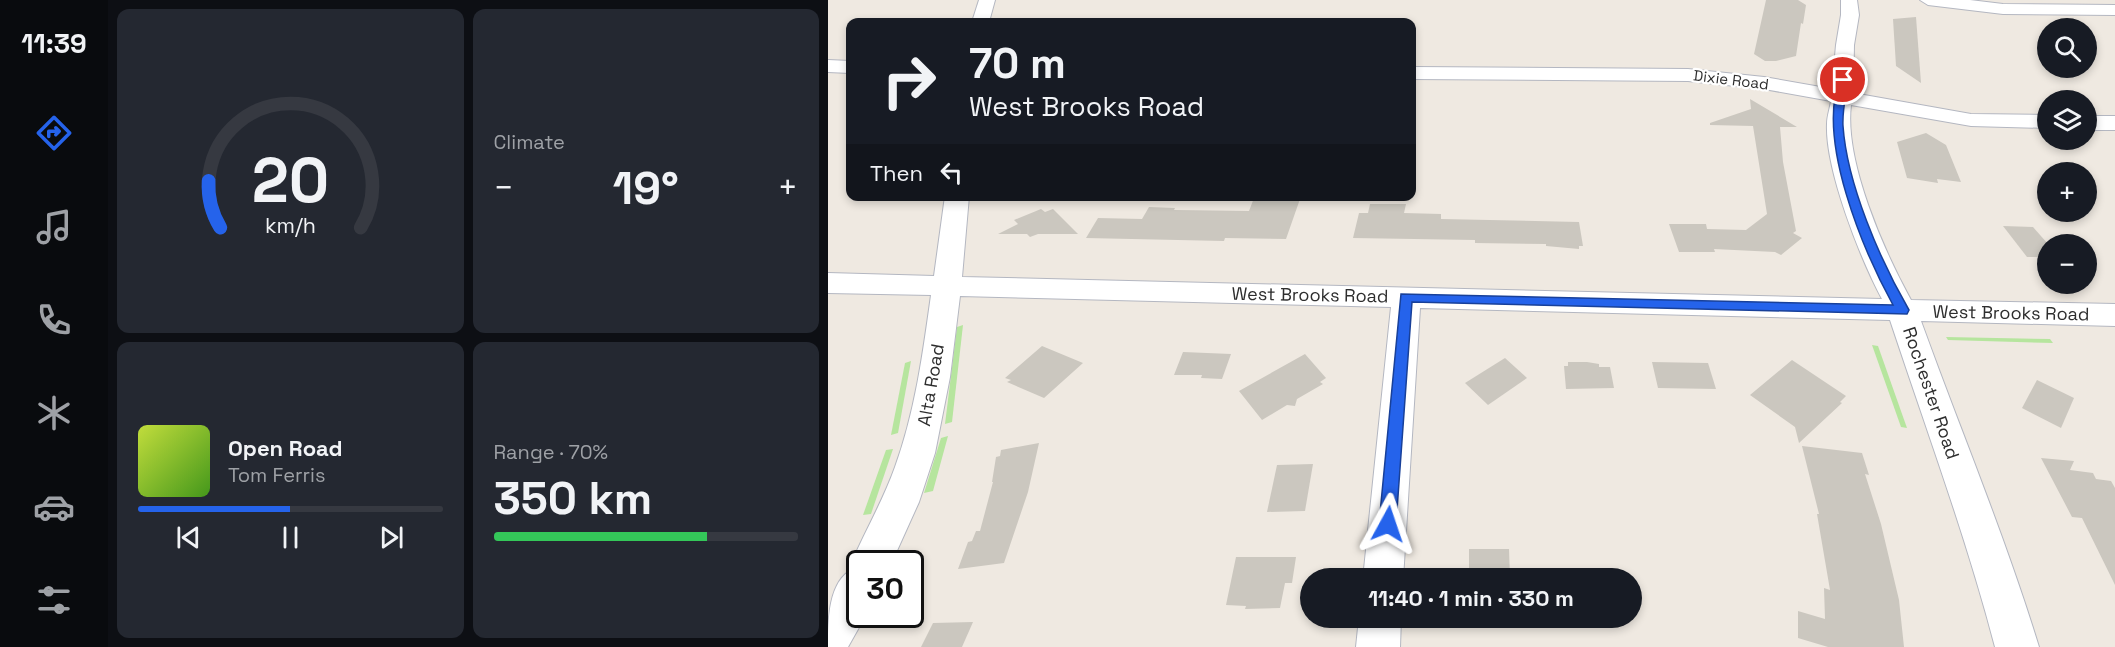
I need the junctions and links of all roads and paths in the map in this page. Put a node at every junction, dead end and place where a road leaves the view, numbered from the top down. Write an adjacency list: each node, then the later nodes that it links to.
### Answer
1 (987, 0): 5 (street)
2 (1849, 0): 9 (street, Rochester Road)
3 (1928, 0): 4 (street)
4 (2115, 10)
5 (982, 18)
6 (828, 66): 7 (street)
7 (846, 67)
8 (1416, 73): 9 (street, Dixie Road)
9 (1842, 98): 10 (street, Dixie Road); 17 (street, Rochester Road)
10 (2037, 122)
11 (2097, 123): 12 (street)
12 (2115, 123)
13 (956, 201): 15 (street, Alta Road)
14 (828, 283): 15 (street, West Brooks Road)
15 (948, 285): 16 (street, West Brooks Road); 19 (street, Alta Road)
16 (1406, 297): 17 (street, West Brooks Road); 20 (street)
17 (1902, 310): 18 (street, West Brooks Road); 25 (street, Rochester Road)
18 (2115, 315)
19 (877, 550)
20 (1384, 568)
21 (846, 610): 23 (street)
22 (1379, 628): 24 (street)
23 (828, 640)
24 (1378, 647)
25 (2017, 647)

